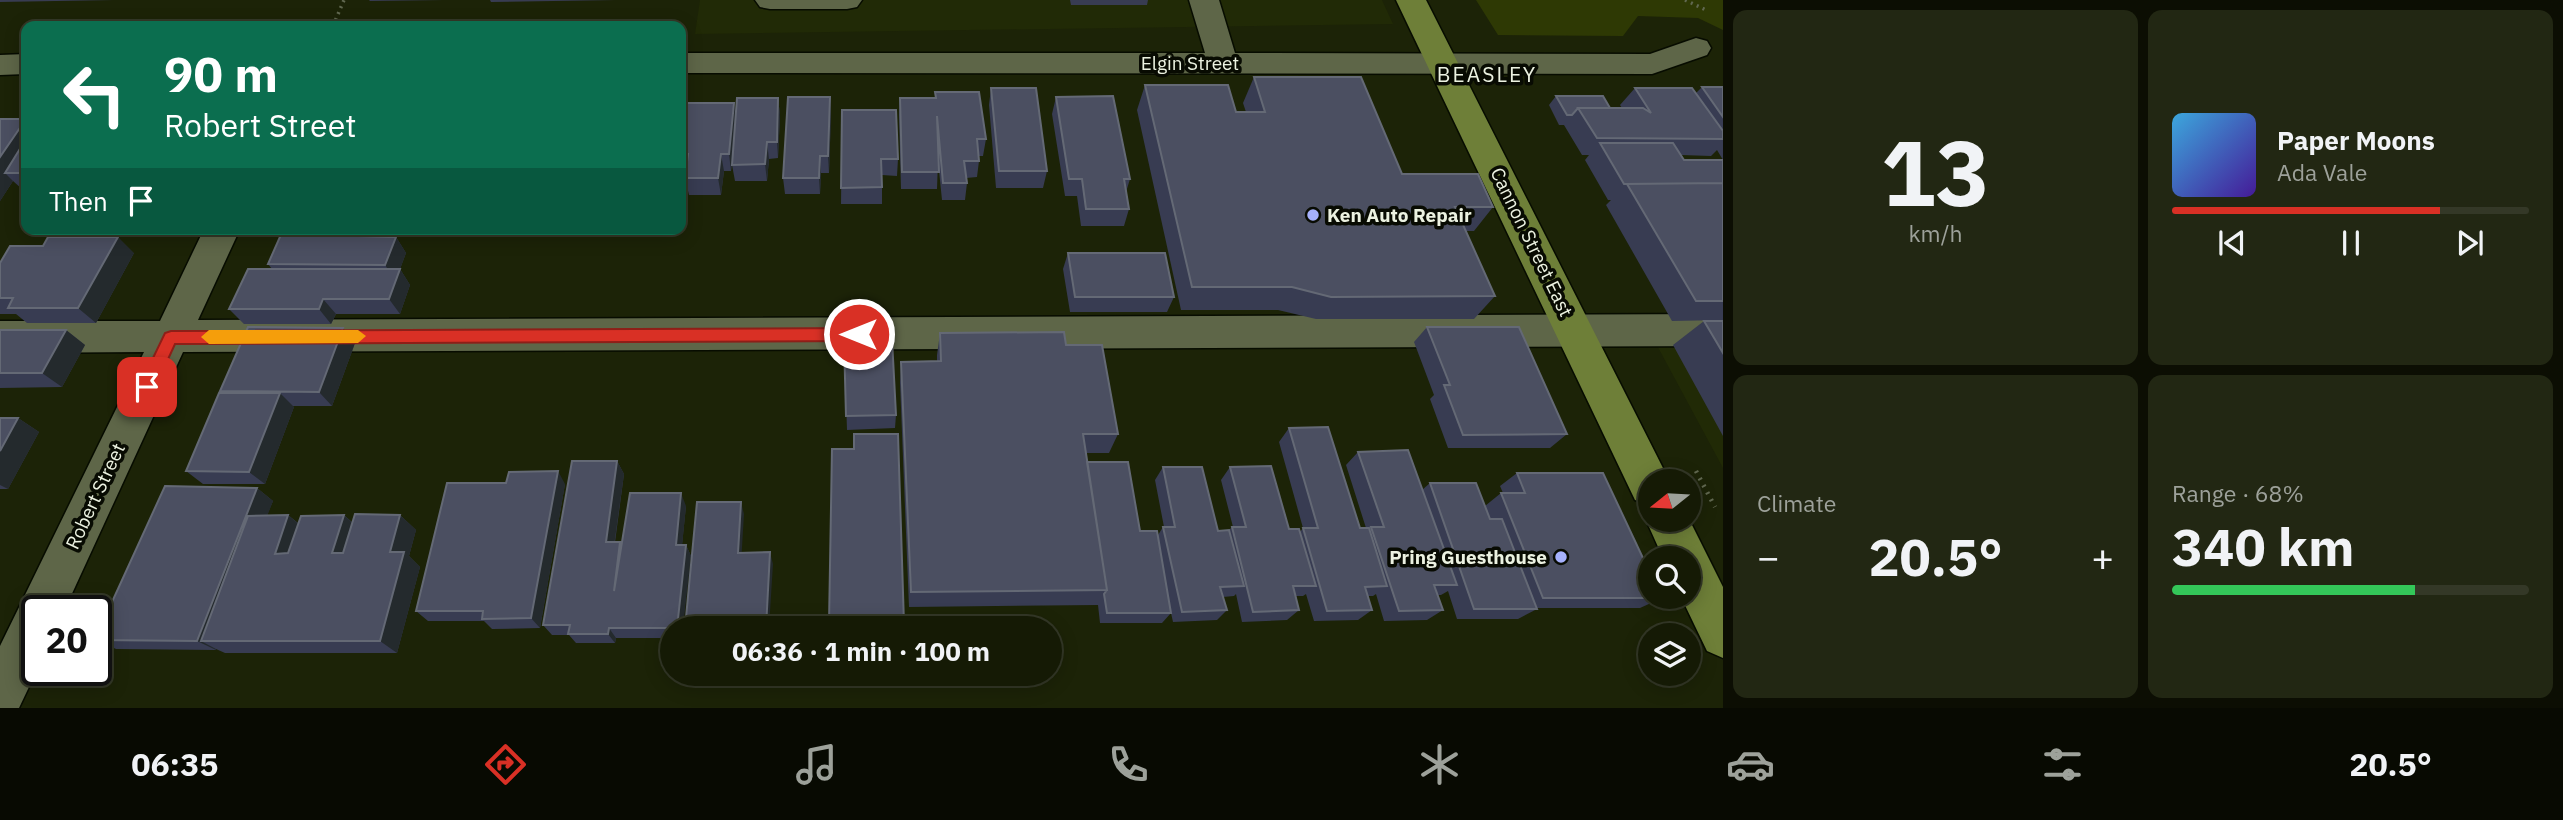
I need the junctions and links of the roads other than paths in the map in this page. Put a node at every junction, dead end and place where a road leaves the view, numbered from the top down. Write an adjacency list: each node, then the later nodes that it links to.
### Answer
1 (770, 0): 2 (street)
2 (847, 0)
3 (1204, 0): 8 (street)
4 (1411, 0): 6 (main road, Cannon Street East)
5 (1696, 48): 6 (street, Elgin Street)
6 (1443, 62): 8 (street, Elgin Street); 13 (main road, Cannon Street East)
7 (686, 63): 8 (street, Elgin Street)
8 (1223, 63)
9 (21, 64): 10 (street)
10 (0, 65)
11 (219, 235): 15 (street, Robert Street)
12 (1723, 330): 13 (street)
13 (1575, 331): 15 (street); 16 (main road, Cannon Street East)
14 (0, 337): 15 (street)
15 (171, 337): 18 (street, Robert Street)
16 (1642, 469)
17 (1701, 590): 19 (main road)
18 (49, 595)
19 (1723, 635)
20 (21, 653): 21 (street)
21 (0, 697)

